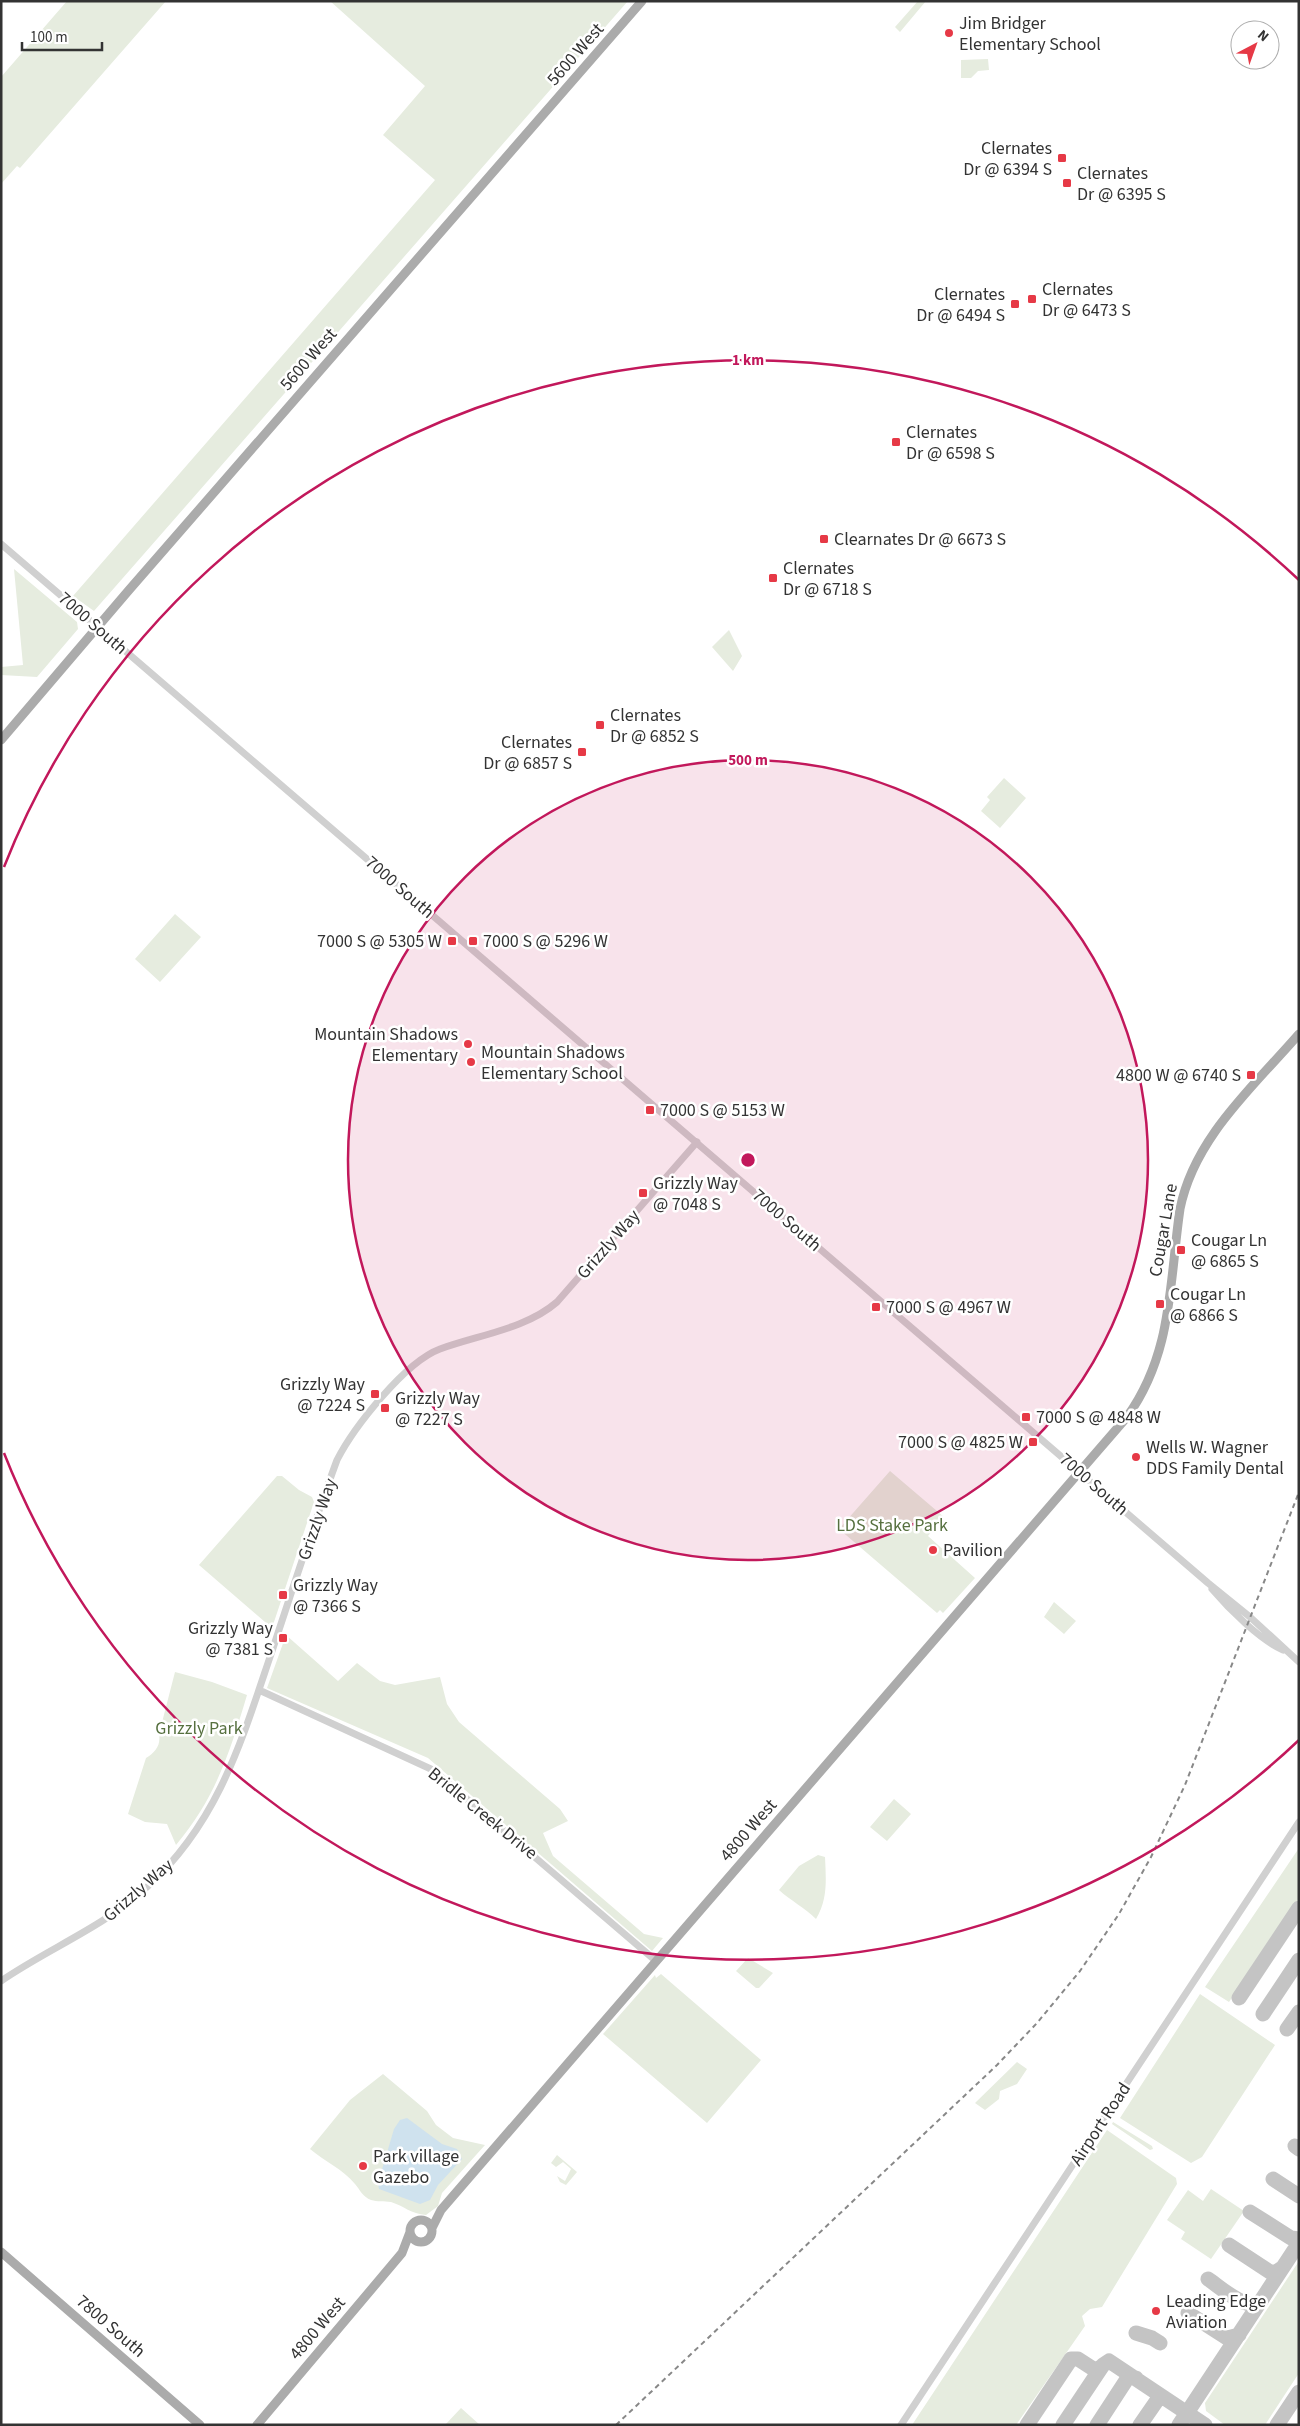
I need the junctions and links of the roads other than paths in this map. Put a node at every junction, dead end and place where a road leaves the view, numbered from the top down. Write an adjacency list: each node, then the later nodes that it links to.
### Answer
1 (642, 1): 3 (main road, 5600 West)
2 (1, 544): 3 (street, 7000 South)
3 (97, 626): 4 (main road, 5600 West); 6 (street, 7000 South)
4 (1, 740)
5 (1299, 1034): 7 (main road, Cougar Lane)
6 (697, 1142): 7 (street, 7000 South); 9 (street, Grizzly Way)
7 (1080, 1473): 8 (street, 7000 South); 11 (main road, 4800 West)
8 (1299, 1662)
9 (259, 1690): 11 (street, Bridle Creek Drive); 12 (street, Grizzly Way)
10 (1299, 1822): 22 (street, Airport Road)
11 (656, 1961): 13 (main road, 4800 West)
12 (1, 1981)
13 (441, 2210): 14 (main road, 4800 West); 15 (main road, 4800 West)
14 (423, 2220): 15 (main road); 16 (main road, 4800 West)
15 (432, 2228): 17 (main road, 4800 West)
16 (410, 2232): 17 (main road); 19 (main road, 4800 West)
17 (419, 2242): 19 (main road, 4800 West)
18 (1, 2252): 20 (main road, 7800 South)
19 (402, 2253): 21 (main road, 4800 West)
20 (200, 2425)
21 (256, 2425)
22 (901, 2425)

